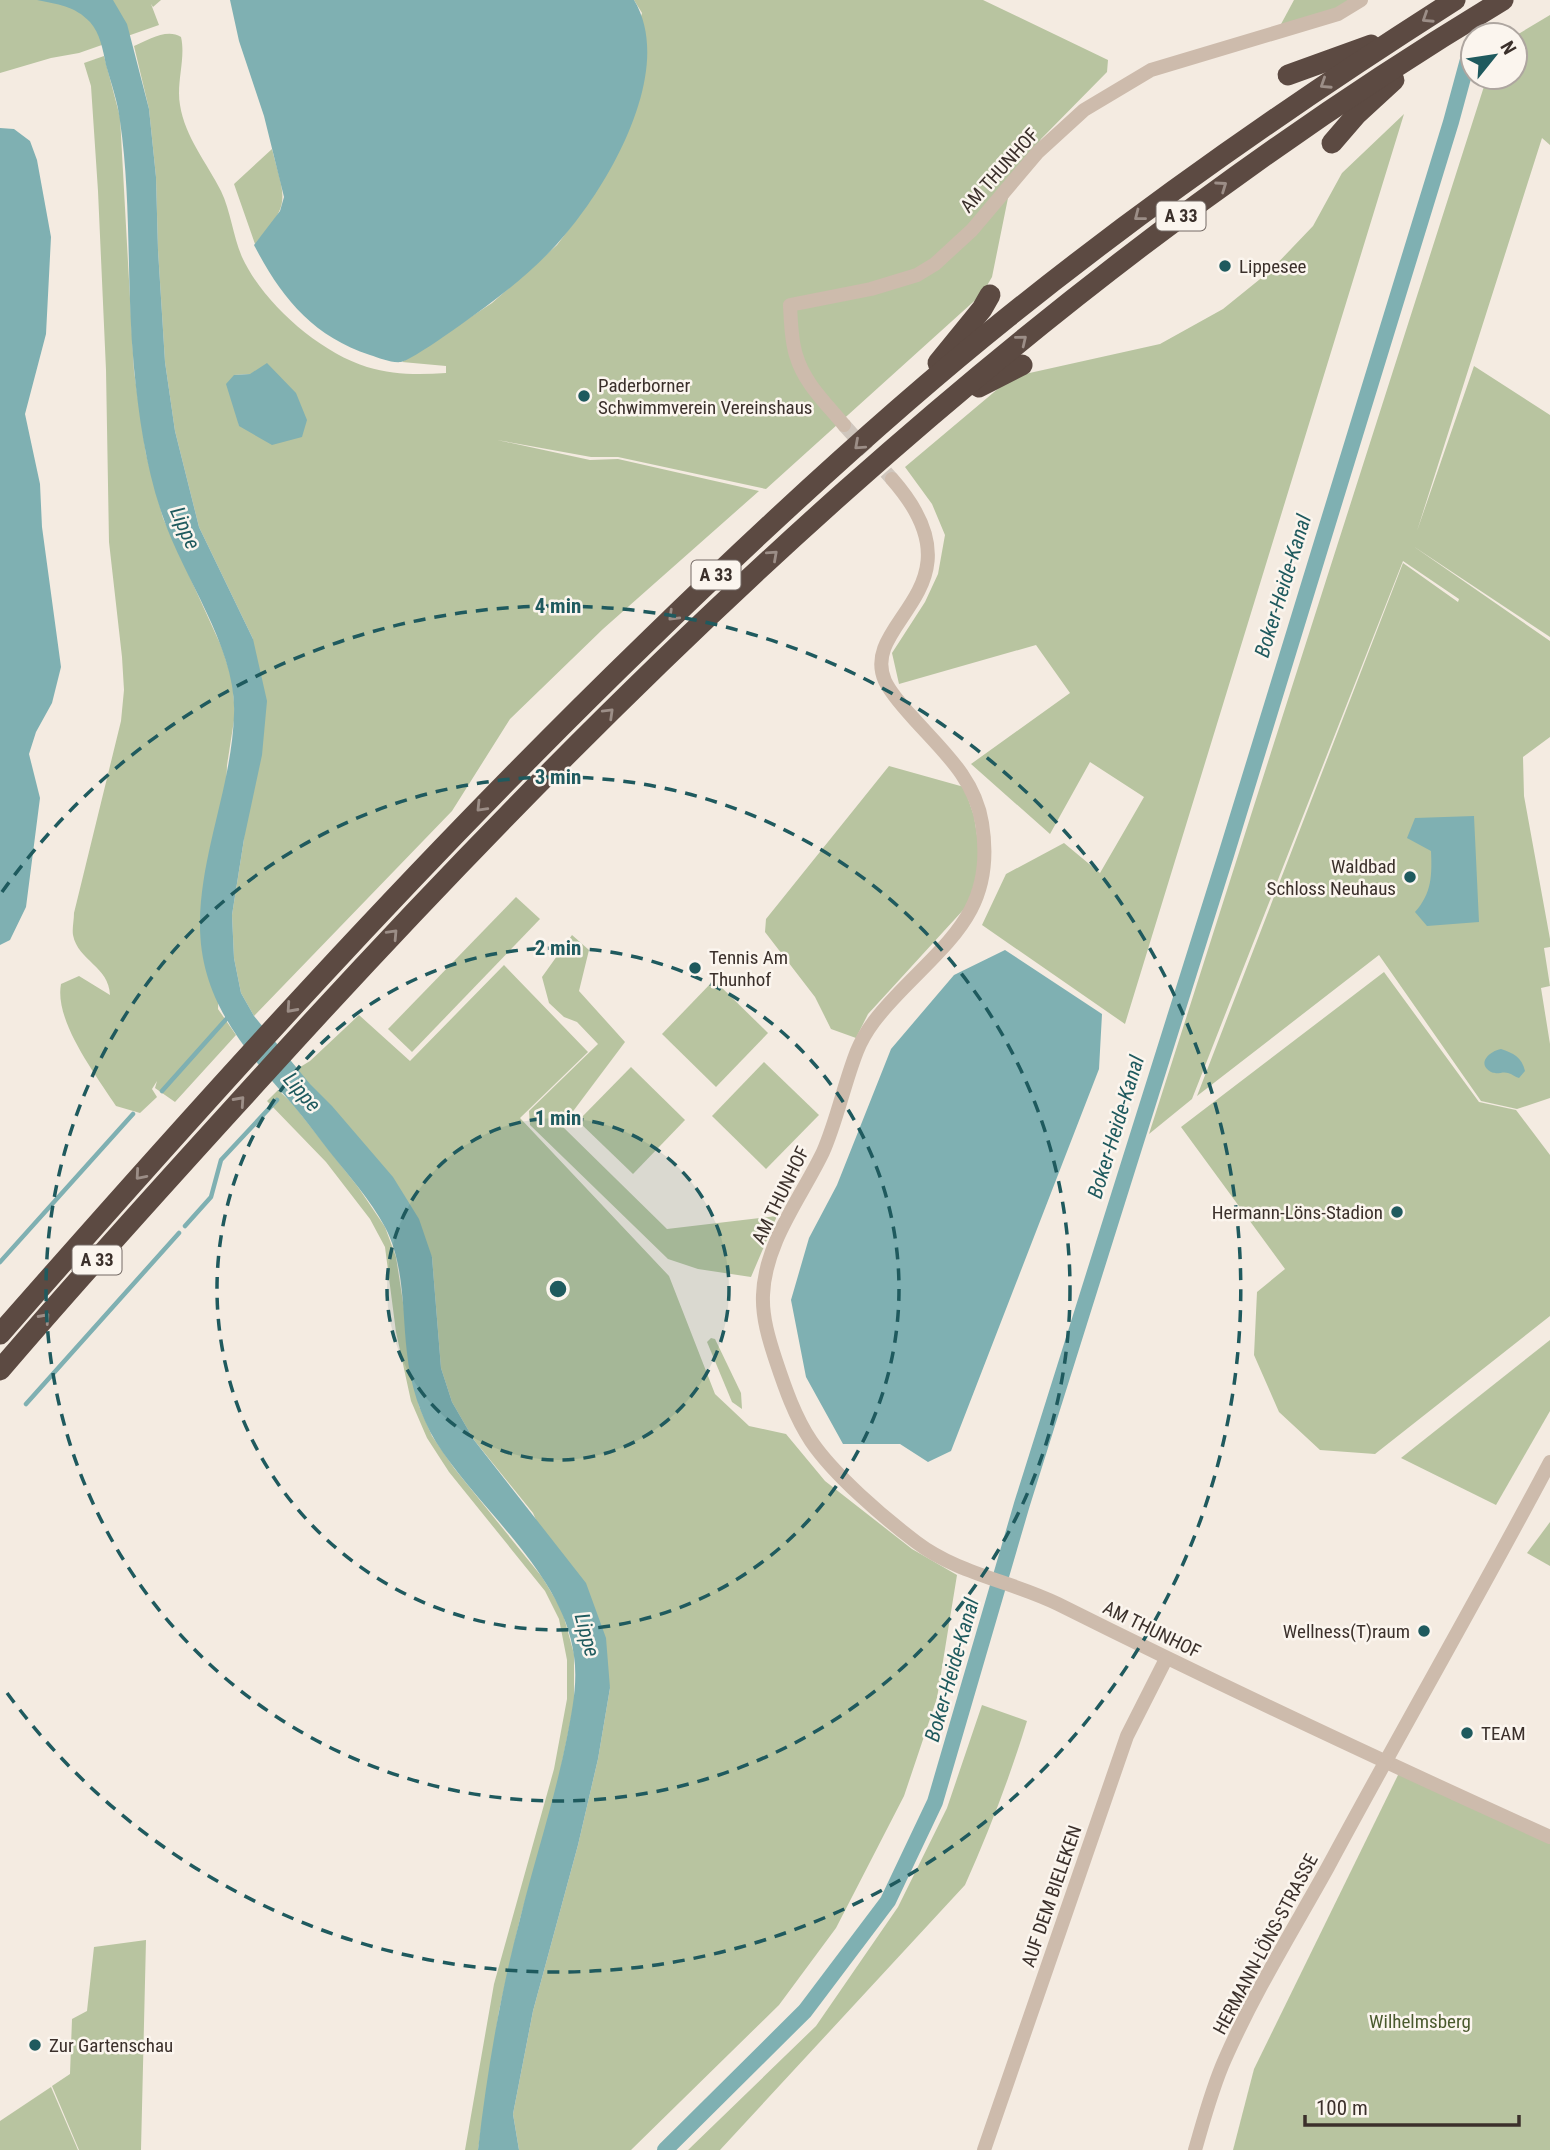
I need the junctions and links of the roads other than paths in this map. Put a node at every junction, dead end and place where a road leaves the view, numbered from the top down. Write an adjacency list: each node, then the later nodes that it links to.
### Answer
1 (1361, 0): 12 (street, AM THUNHOF)
2 (1453, 1): 5 (highway, A 33, one-way to 5)
3 (1495, 4): 4 (highway, A 33)
4 (1451, 32): 7 (highway); 11 (highway, A 33, one-way to 4)
5 (1403, 34): 6 (highway); 10 (highway, A 33, one-way to 10)
6 (1288, 75)
7 (1332, 143)
8 (990, 295): 10 (highway)
9 (1022, 365): 11 (highway)
10 (909, 400): 14 (highway, A 33, one-way to 14)
11 (931, 414): 15 (highway, A 33, one-way to 11)
12 (844, 425)
13 (892, 479): 17 (street, AM THUNHOF)
14 (0, 1334)
15 (0, 1370)
16 (1550, 1462): 18 (street, HERMANN-LÖNS-STRASSE)
17 (1166, 1659): 18 (street, AM THUNHOF); 20 (street, AUF DEM BIELEKEN)
18 (1385, 1763): 19 (street); 21 (street, HERMANN-LÖNS-STRASSE)
19 (1550, 1837)
20 (984, 2150)
21 (1195, 2150)

